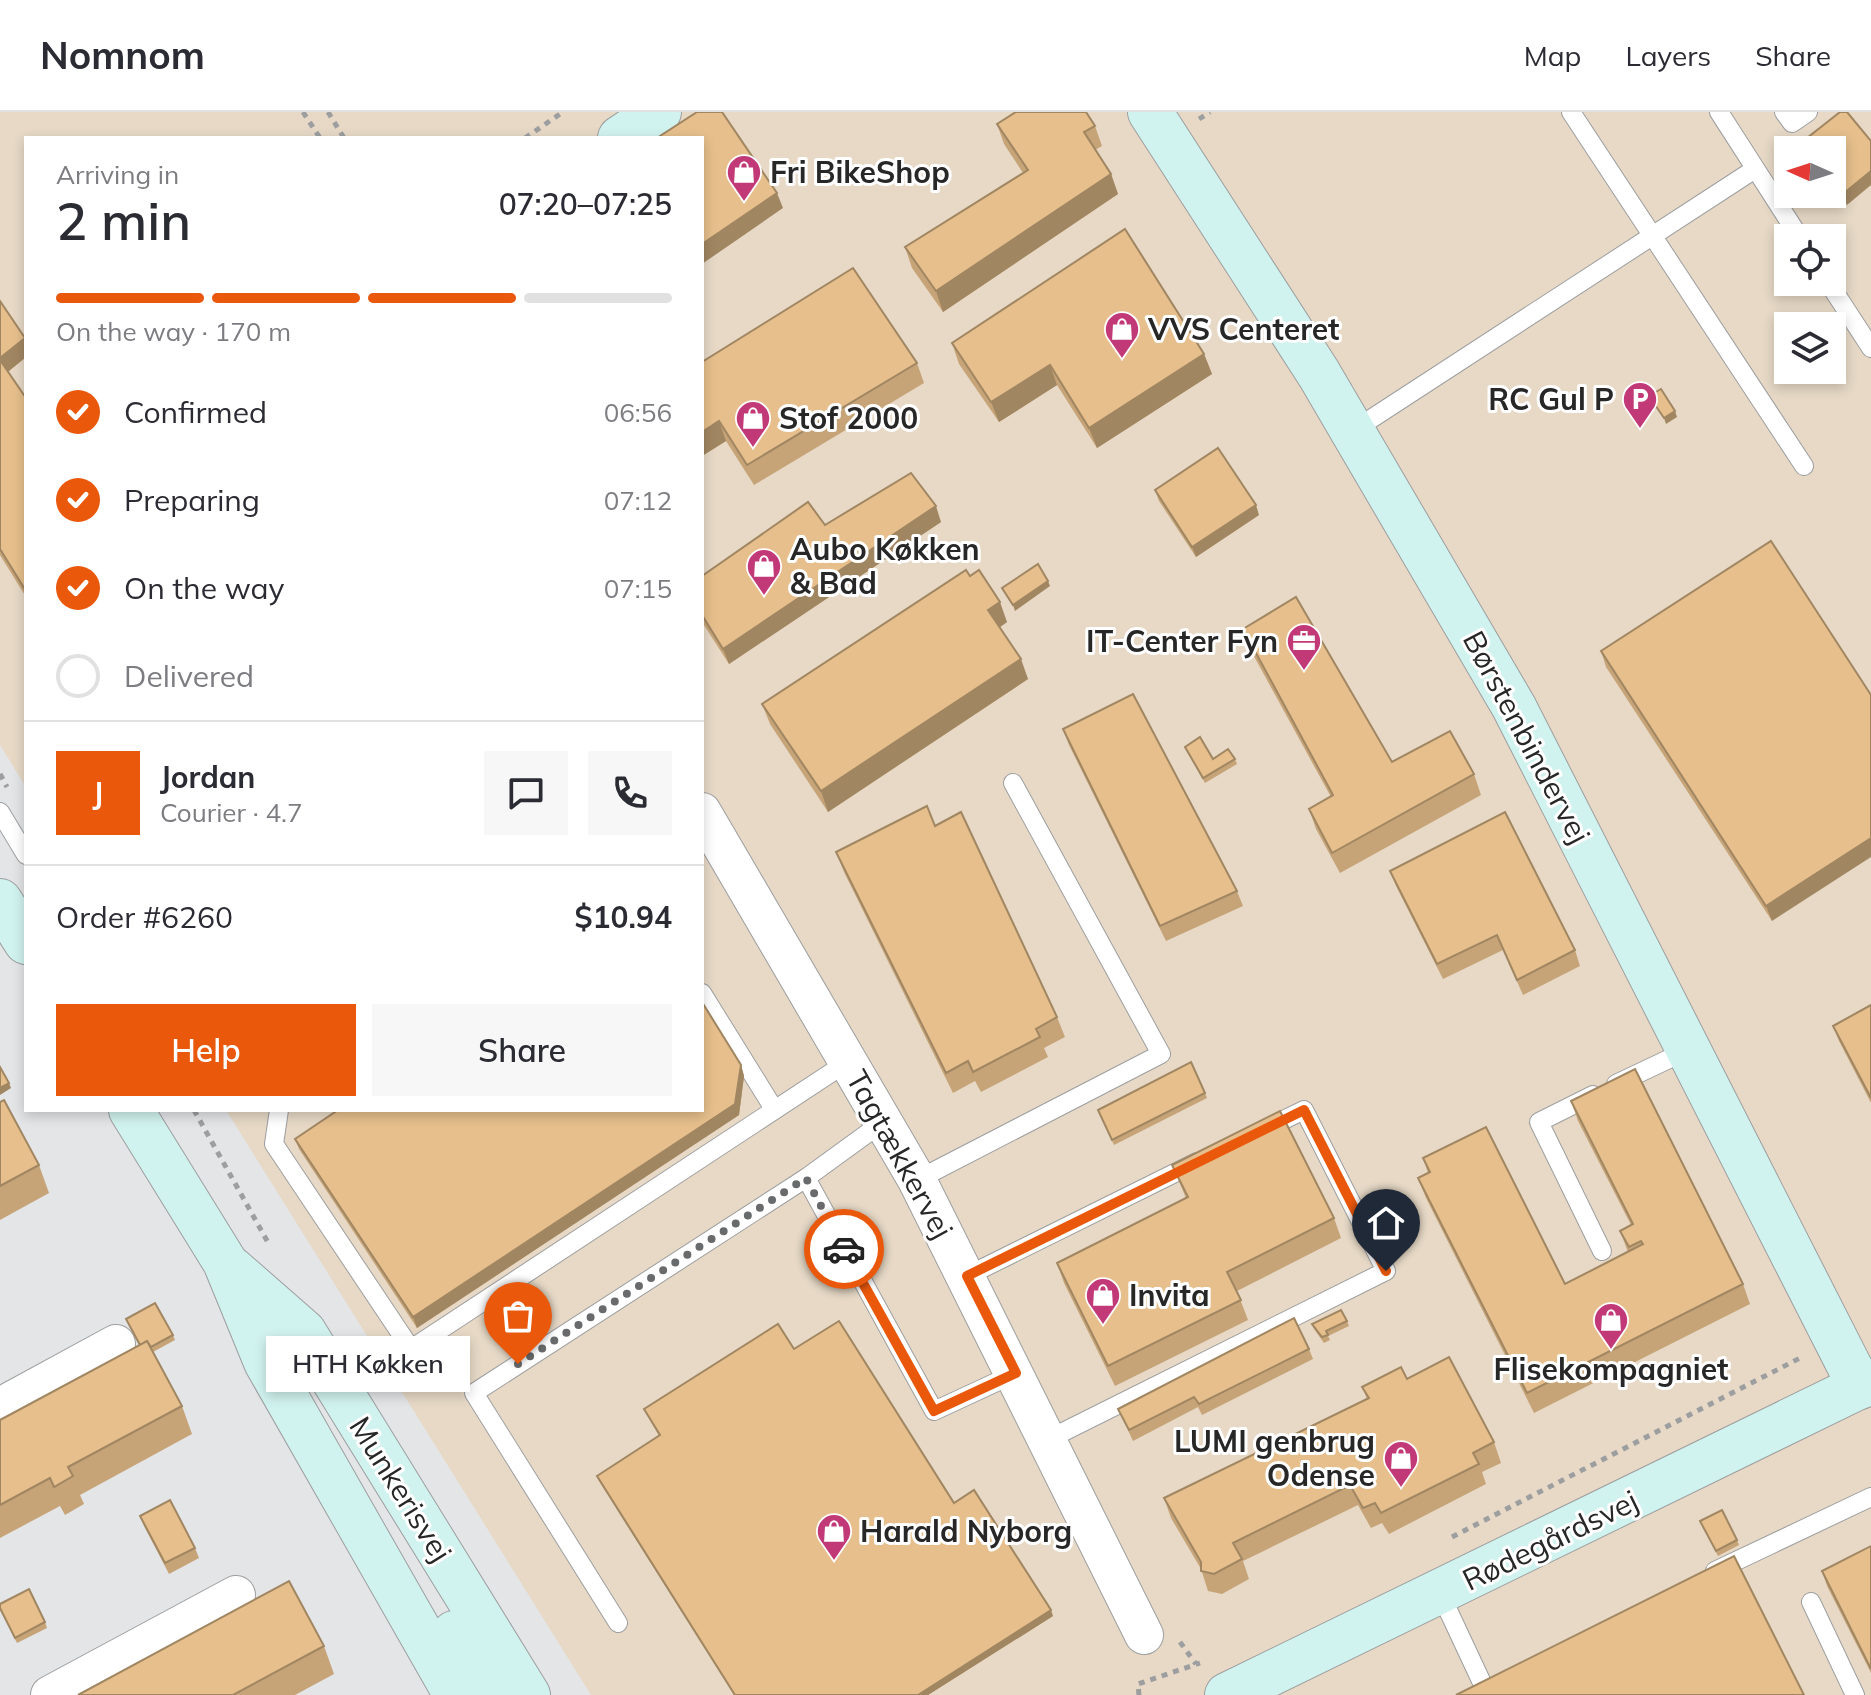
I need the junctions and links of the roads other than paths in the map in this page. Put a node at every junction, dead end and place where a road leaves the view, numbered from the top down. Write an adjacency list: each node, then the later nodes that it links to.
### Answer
1 (659, 112): 7 (street)
2 (1150, 112): 13 (street, Børstenbindervej)
3 (1571, 112): 10 (lane)
4 (1719, 112): 8 (lane)
5 (1784, 112): 6 (lane)
6 (1808, 112)
7 (623, 136)
8 (1755, 169): 9 (lane); 10 (lane)
9 (1791, 224)
10 (1652, 236): 13 (lane); 14 (lane)
11 (1837, 296): 12 (lane)
12 (1871, 348)
13 (1354, 430): 22 (street, Børstenbindervej)
14 (1804, 466)
15 (1013, 783): 31 (lane)
16 (0, 812): 18 (lane)
17 (704, 815): 23 (street, Tagtækkervej)
18 (24, 852)
19 (0, 901): 20 (street)
20 (24, 939)
21 (704, 996): 24 (lane)
22 (1690, 1049): 32 (lane); 37 (street, Børstenbindervej)
23 (849, 1061): 24 (lane); 27 (street, Tagtækkervej)
24 (774, 1109): 26 (lane)
25 (132, 1112): 33 (street, Munkerisvej)
26 (279, 1112)
27 (883, 1122): 30 (lane); 31 (street, Tagtækkervej)
28 (1248, 1137): 39 (lane)
29 (1220, 1151): 34 (lane)
30 (806, 1178): 36 (lane); 46 (lane)
31 (917, 1180): 34 (street, Tagtækkervej)
32 (1602, 1251)
33 (225, 1262): 41 (street, Munkerisvej); 51 (street, Munkerisvej)
34 (967, 1276): 36 (street, Tagtækkervej)
35 (116, 1344): 38 (street)
36 (1016, 1373): 39 (street, Tagtækkervej)
37 (1865, 1384): 43 (street, Rødegårdsvej)
38 (0, 1407)
39 (1049, 1439): 47 (street, Tagtækkervej)
40 (1871, 1497): 42 (lane)
41 (382, 1564): 49 (street, Munkerisvej); 50 (street)
42 (1692, 1582)
43 (1440, 1593): 52 (street, Rødegårdsvej); 53 (lane)
44 (236, 1595): 48 (street)
45 (1811, 1602): 54 (lane)
46 (618, 1623)
47 (1144, 1635)
48 (50, 1695)
49 (456, 1695)
50 (492, 1695)
51 (528, 1695)
52 (1227, 1695)
53 (1463, 1695)
54 (1855, 1695)

